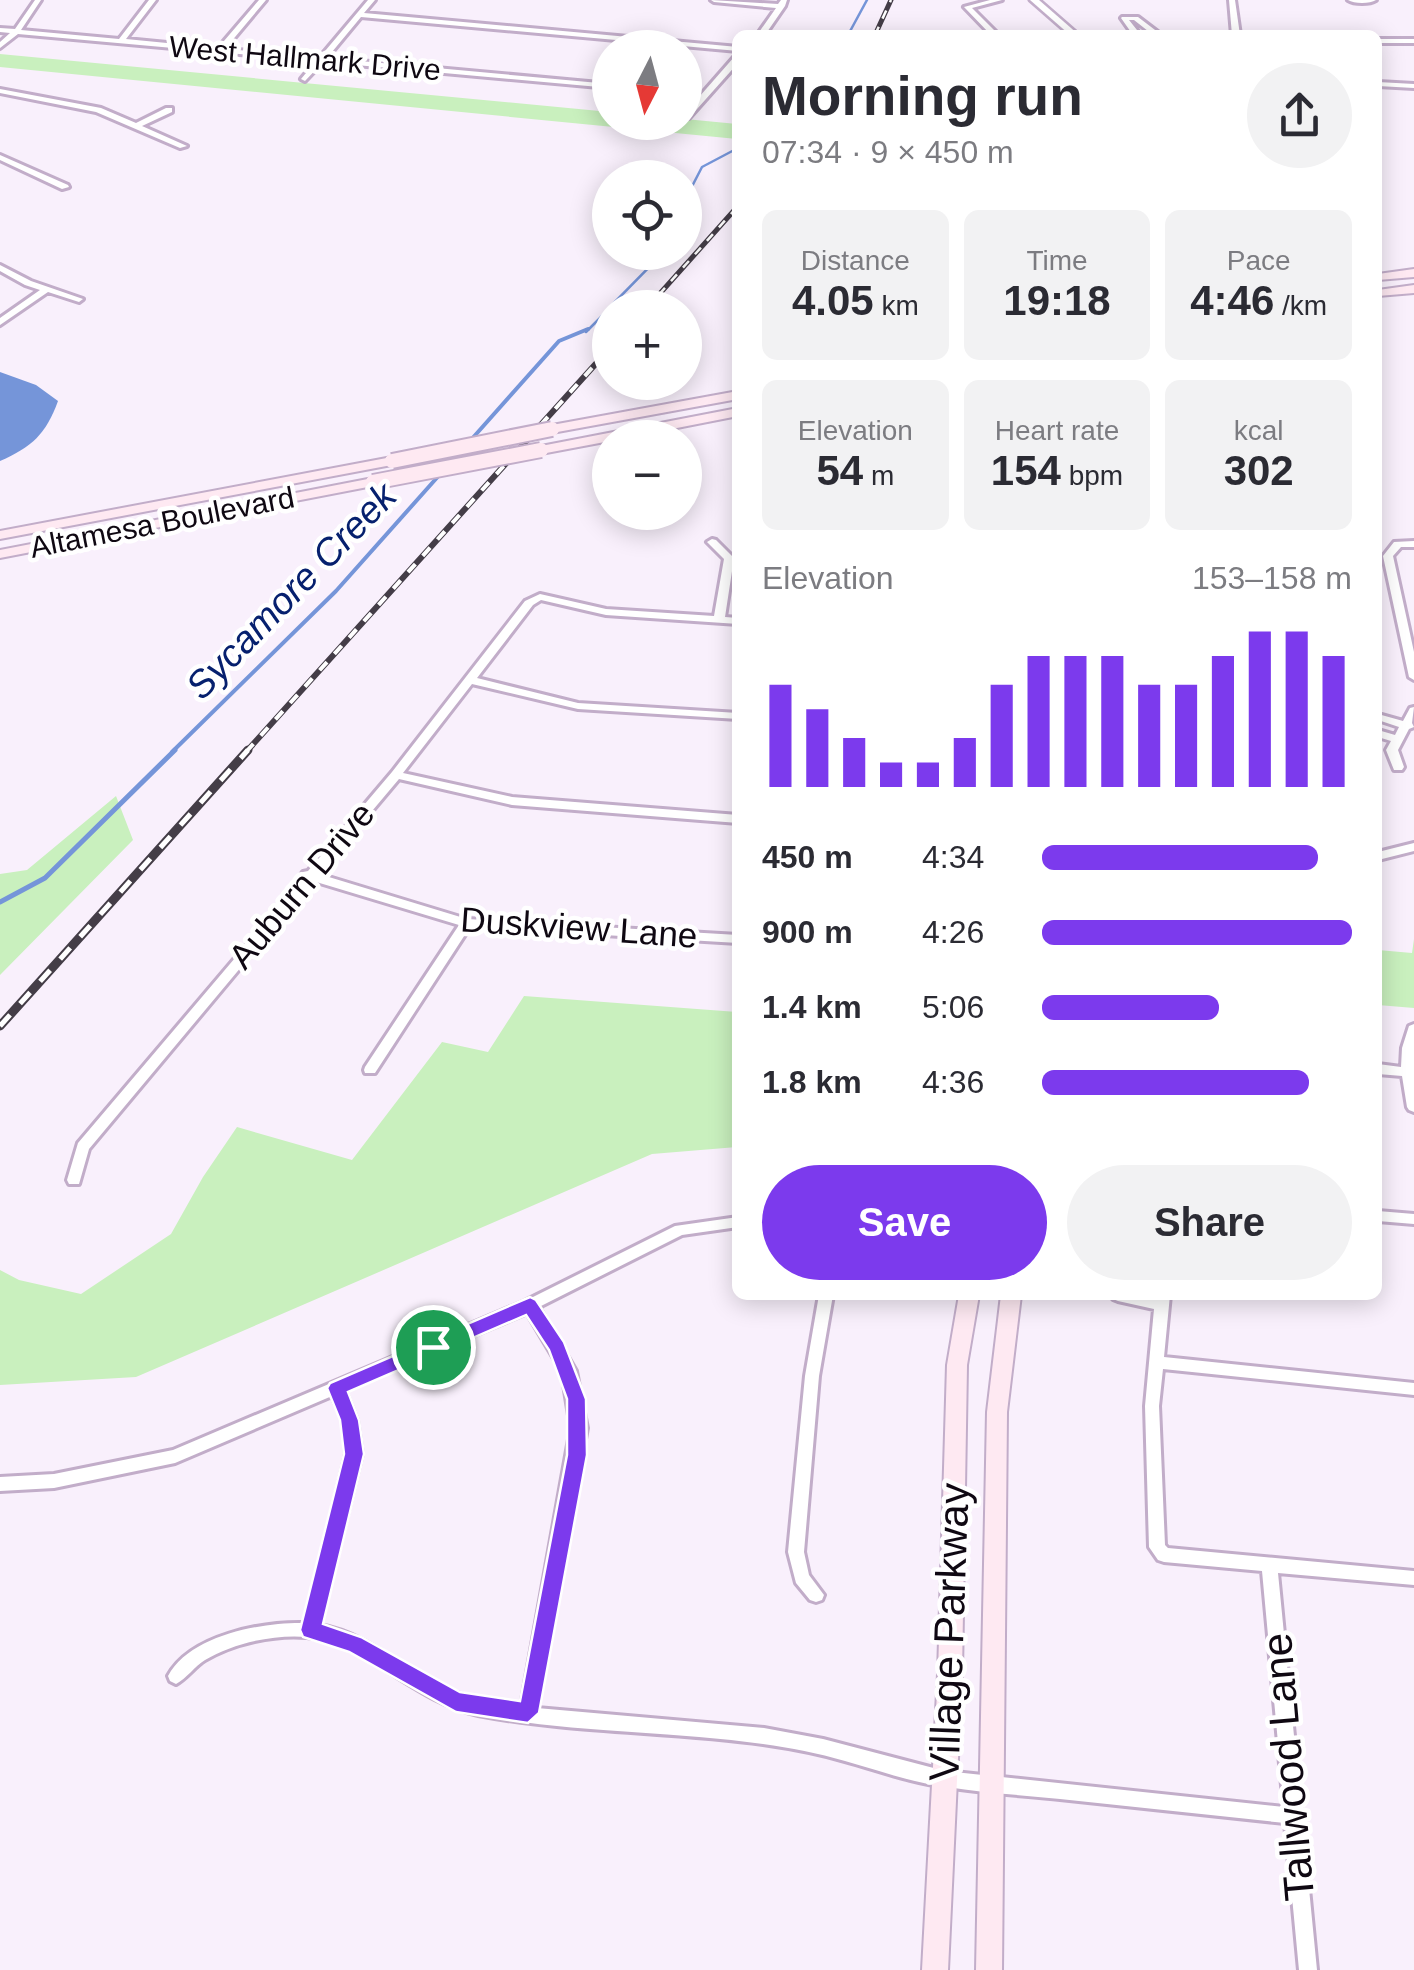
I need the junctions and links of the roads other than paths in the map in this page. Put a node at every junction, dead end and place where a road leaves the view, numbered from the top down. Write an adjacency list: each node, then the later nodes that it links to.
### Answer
1 (38, 0): 20 (street)
2 (152, 0): 22 (street)
3 (263, 0): 26 (street)
4 (372, 0): 12 (street)
5 (714, 0): 11 (street)
6 (999, 0): 15 (street)
7 (1034, 0): 16 (street)
8 (1232, 0): 19 (street)
9 (1350, 0): 10 (street)
10 (1373, 0)
11 (782, 3): 14 (street)
12 (361, 15): 25 (street); 27 (street)
13 (0, 30): 20 (street, West Hallmark Drive)
14 (764, 30)
15 (991, 30)
16 (1069, 30)
17 (1133, 30): 18 (street)
18 (1151, 30)
19 (1235, 30)
20 (17, 31): 22 (street, West Hallmark Drive); 24 (street)
21 (1382, 40): 23 (street)
22 (121, 41): 26 (street, West Hallmark Drive)
23 (1414, 41)
24 (0, 46)
25 (732, 48)
26 (220, 50): 27 (street, West Hallmark Drive)
27 (321, 60): 29 (street); 30 (street, West Hallmark Drive)
28 (732, 64): 34 (street)
29 (305, 79)
30 (592, 84)
31 (1382, 84): 32 (street)
32 (1414, 86)
33 (0, 92): 36 (street)
34 (702, 92)
35 (169, 110): 36 (street)
36 (138, 125): 37 (street)
37 (183, 146)
38 (0, 157): 39 (street)
39 (65, 187)
40 (0, 268): 43 (street)
41 (1414, 273): 42 (main road)
42 (1382, 277)
43 (47, 289): 46 (street); 47 (street)
44 (1414, 290): 45 (main road)
45 (1382, 293)
46 (79, 299)
47 (0, 322)
48 (732, 395): 50 (main road, Altamesa Boulevard, bridge)
49 (732, 413): 53 (main road, Altamesa Boulevard, bridge)
50 (0, 535)
51 (712, 542): 54 (street)
52 (1414, 544): 56 (street)
53 (0, 554)
54 (720, 620): 55 (street); 58 (street, Auburn Drive)
55 (732, 621)
56 (1409, 628): 57 (street)
57 (1414, 677)
58 (471, 680): 60 (street); 66 (street, Auburn Drive)
59 (1414, 710): 62 (street)
60 (732, 716)
61 (1382, 718): 62 (street)
62 (1409, 726): 64 (street)
63 (1382, 735): 64 (street)
64 (1399, 740): 65 (street)
65 (1398, 767)
66 (396, 775): 67 (street); 70 (street, Auburn Drive)
67 (732, 819)
68 (1414, 848): 69 (street)
69 (1382, 855)
70 (307, 875): 71 (street, Duskview Lane); 78 (street, Auburn Drive)
71 (466, 923): 72 (street, Duskview Lane); 75 (street)
72 (732, 939)
73 (1414, 1030): 76 (street)
74 (1382, 1069): 76 (street)
75 (370, 1070)
76 (1408, 1072): 77 (street)
77 (1414, 1107)
78 (74, 1180)
79 (1382, 1216): 80 (street)
80 (1414, 1219)
81 (732, 1223): 86 (street)
82 (825, 1300): 93 (street)
83 (969, 1300): 97 (main road, Village Parkway)
84 (1010, 1300): 98 (main road, Village Parkway)
85 (1162, 1300): 87 (street)
86 (530, 1305): 88 (street); 96 (street)
87 (1156, 1362): 89 (street); 91 (street)
88 (337, 1388): 90 (street); 94 (street)
89 (1414, 1389)
90 (0, 1484)
91 (1269, 1565): 92 (street); 99 (street, Tallwood Lane)
92 (1414, 1578)
93 (816, 1595)
94 (311, 1630): 95 (street); 96 (street)
95 (176, 1676)
96 (528, 1713): 97 (street)
97 (945, 1779): 98 (street); 100 (main road, Village Parkway)
98 (995, 1784): 99 (street); 101 (main road, Village Parkway)
99 (1294, 1816): 102 (street, Tallwood Lane)
100 (934, 1970)
101 (989, 1970)
102 (1308, 1970)

